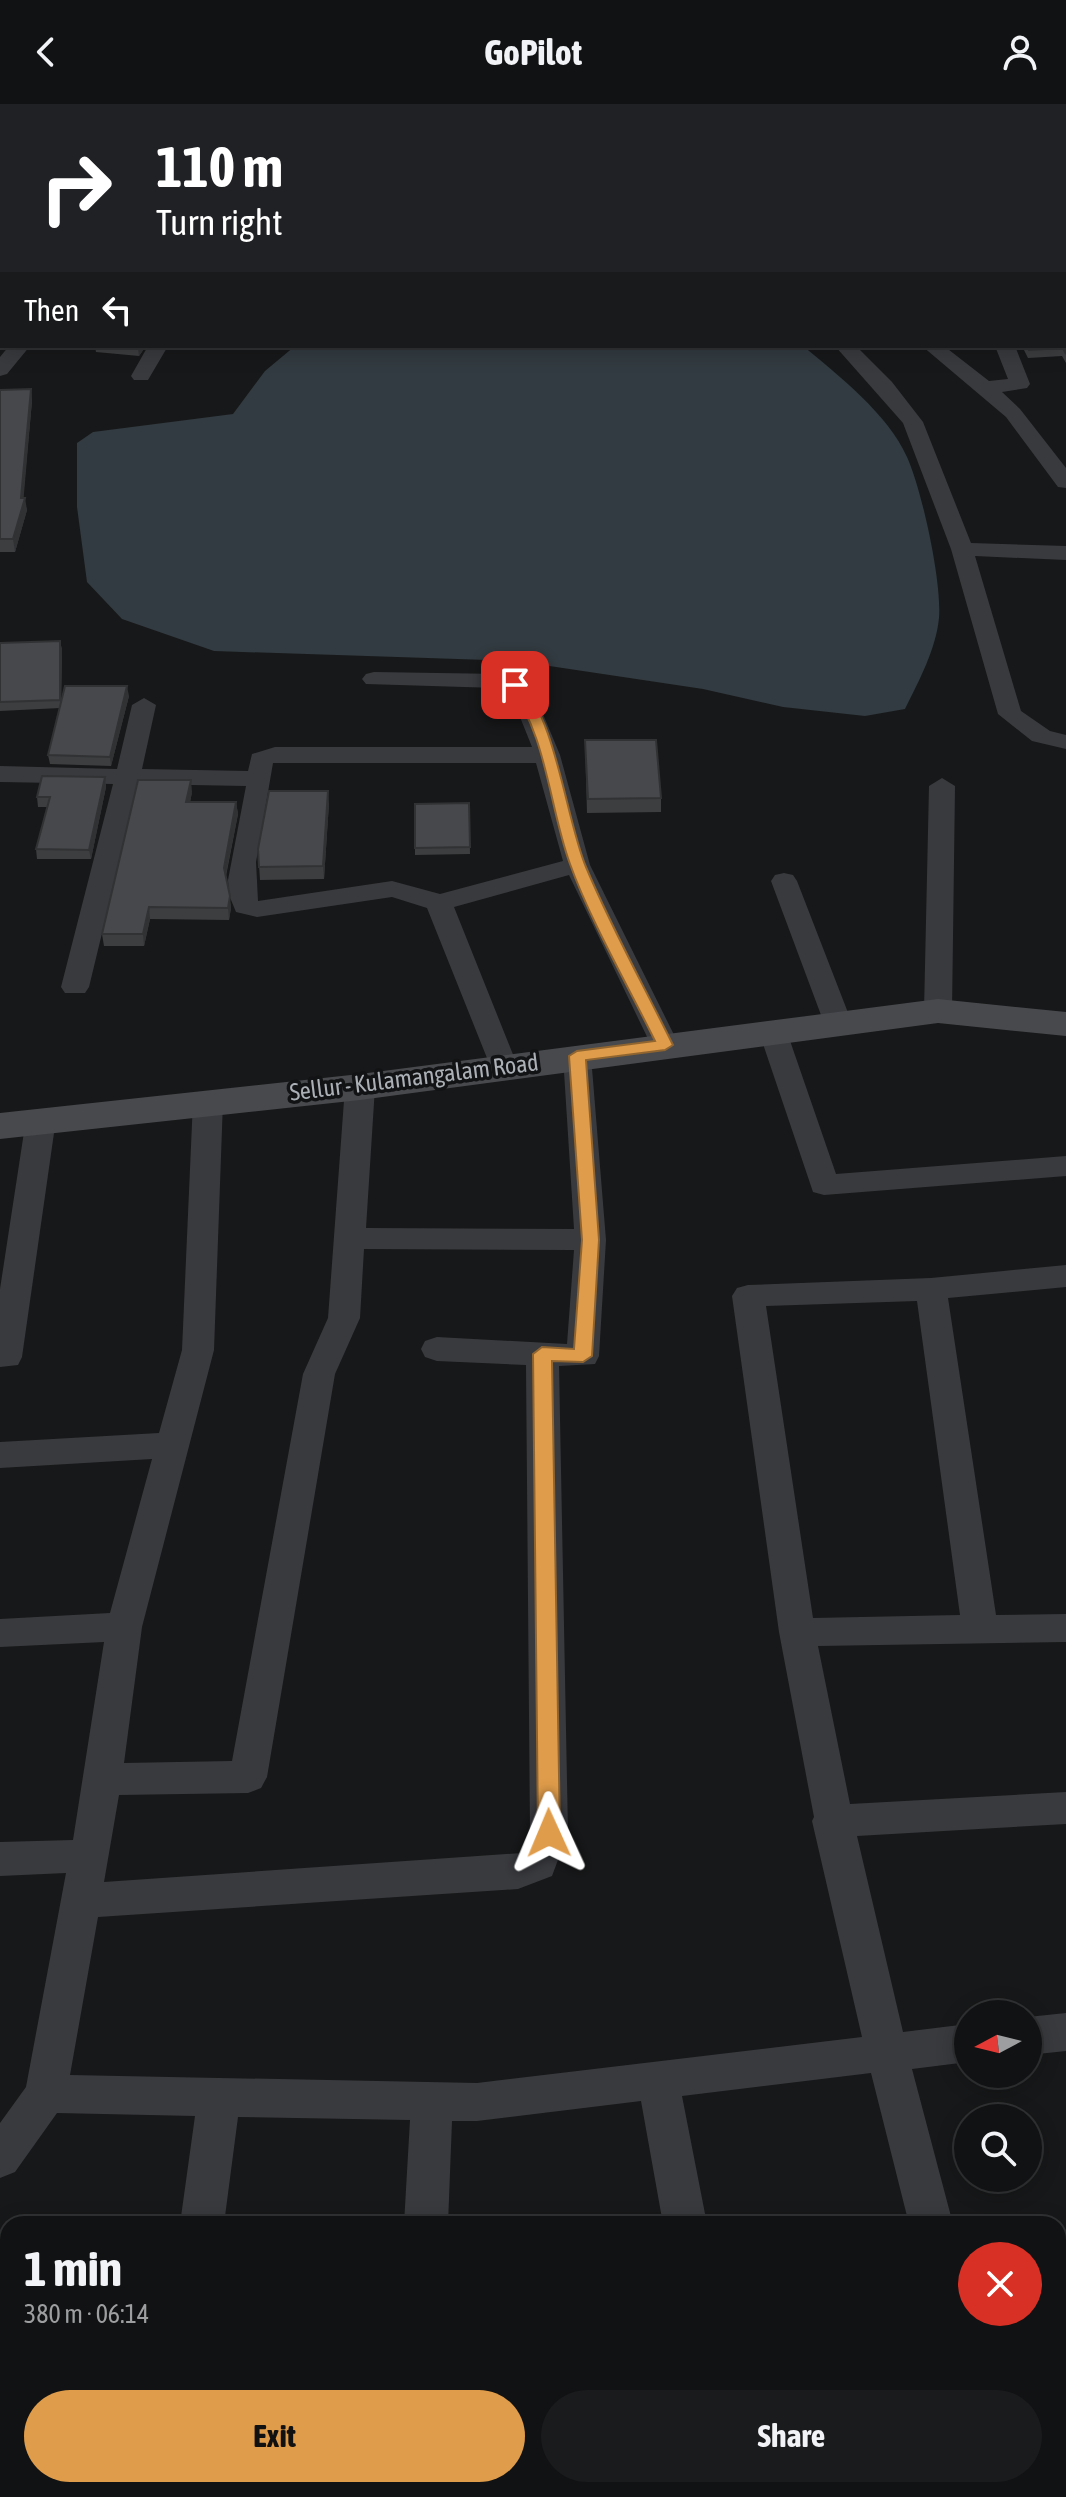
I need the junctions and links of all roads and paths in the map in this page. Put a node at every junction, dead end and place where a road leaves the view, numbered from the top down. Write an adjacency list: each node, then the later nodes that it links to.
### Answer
1 (924, 104): 2 (street)
2 (944, 104)
3 (18, 348): 8 (street)
4 (157, 348): 9 (street)
5 (847, 348): 12 (street)
6 (935, 348): 10 (street)
7 (1006, 348): 10 (street)
8 (0, 370)
9 (141, 376)
10 (985, 387): 11 (street)
11 (1066, 482)
12 (962, 549): 13 (street); 16 (street)
13 (1066, 553)
14 (374, 679): 17 (street)
15 (144, 705): 18 (street)
16 (1066, 742)
17 (547, 755): 20 (street); 22 (street)
18 (131, 773): 19 (street); 20 (street); 25 (street)
19 (0, 774)
20 (260, 779): 24 (street)
21 (942, 786): 26 (street)
22 (577, 865): 24 (street); 30 (street)
23 (784, 881): 27 (street)
24 (425, 897): 32 (street)
25 (75, 987)
26 (938, 1011): 27 (main road, Sellur - Kulamangalam Road); 28 (main road, Sellur - Kulamangalam Road)
27 (838, 1023): 29 (main road, Sellur - Kulamangalam Road)
28 (1066, 1024)
29 (773, 1032): 30 (main road, Sellur - Kulamangalam Road); 37 (street)
30 (665, 1045): 31 (main road, Sellur - Kulamangalam Road)
31 (577, 1056): 32 (main road, Sellur - Kulamangalam Road); 39 (street)
32 (503, 1067): 33 (main road, Sellur - Kulamangalam Road)
33 (360, 1087): 34 (main road, Sellur - Kulamangalam Road); 38 (street)
34 (208, 1101): 35 (main road, Sellur - Kulamangalam Road); 45 (street)
35 (41, 1119): 36 (main road, Sellur - Kulamangalam Road); 44 (street)
36 (0, 1126)
37 (1066, 1166)
38 (350, 1238): 39 (street); 52 (street)
39 (590, 1240): 43 (street)
40 (1066, 1276): 41 (street)
41 (931, 1289): 49 (street); 50 (street)
42 (437, 1349): 43 (street)
43 (542, 1354): 57 (street)
44 (6, 1357)
45 (173, 1445): 46 (street); 47 (street)
46 (0, 1455)
47 (124, 1627): 51 (street); 52 (street)
48 (1066, 1628): 49 (street)
49 (980, 1629): 50 (street)
50 (797, 1632): 54 (street)
51 (0, 1633)
52 (103, 1779): 55 (street)
53 (1066, 1808): 54 (street)
54 (831, 1821): 61 (street)
55 (89, 1856): 56 (street); 57 (street)
56 (0, 1859)
57 (81, 1901): 63 (street)
58 (1066, 2032): 59 (street)
59 (1042, 2035)
60 (954, 2045): 61 (street)
61 (885, 2053): 62 (street); 70 (street)
62 (658, 2080): 65 (street); 69 (street)
63 (46, 2094): 64 (street); 66 (street)
64 (219, 2097): 65 (street); 67 (street)
65 (432, 2101): 68 (street)
66 (0, 2158)
67 (203, 2216)
68 (426, 2216)
69 (684, 2216)
70 (929, 2216)

